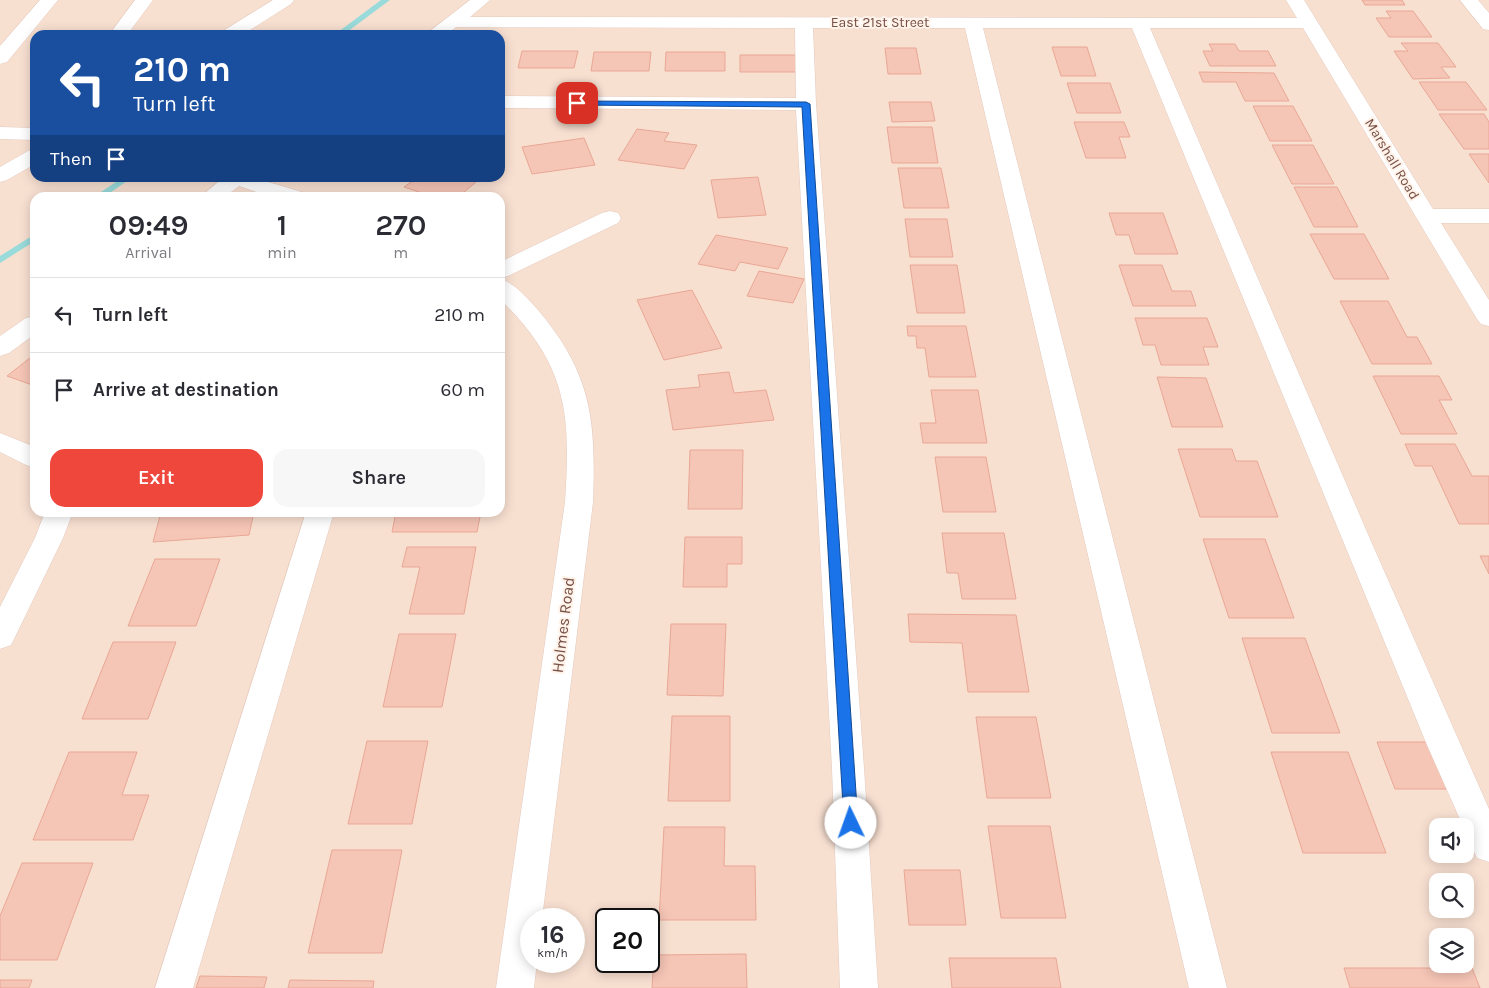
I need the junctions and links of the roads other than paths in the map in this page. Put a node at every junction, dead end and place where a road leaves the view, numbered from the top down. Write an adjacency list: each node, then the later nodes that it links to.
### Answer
1 (49, 0): 16 (street)
2 (144, 0): 13 (street)
3 (286, 0): 14 (street)
4 (480, 0): 7 (street)
5 (1295, 0): 11 (street, Marshall Road)
6 (1469, 0): 12 (street)
7 (452, 22): 8 (street, East 21st Street); 15 (street)
8 (804, 22): 9 (street, East 21st Street); 18 (street)
9 (973, 22): 10 (street, East 21st Street); 44 (street)
10 (1139, 23): 11 (street, East 21st Street); 40 (street)
11 (1309, 23): 27 (street, Marshall Road)
12 (1489, 25)
13 (122, 30)
14 (237, 30)
15 (441, 30)
16 (0, 58)
17 (505, 102): 18 (street)
18 (806, 104): 43 (street)
19 (0, 133): 20 (street)
20 (30, 134)
21 (30, 158): 22 (street)
22 (0, 176)
23 (231, 182): 25 (street)
24 (248, 182): 26 (street)
25 (217, 192)
26 (279, 192)
27 (1427, 216): 28 (street); 32 (street, Marshall Road)
28 (1489, 216)
29 (610, 218): 30 (street)
30 (505, 269)
31 (505, 290): 42 (street, Holmes Road)
32 (1489, 319)
33 (30, 327): 34 (street)
34 (0, 348)
35 (0, 442): 36 (street)
36 (30, 456)
37 (57, 517): 39 (street)
38 (318, 517): 41 (street)
39 (0, 638)
40 (1489, 848)
41 (174, 988)
42 (515, 988)
43 (859, 988)
44 (1208, 988)

